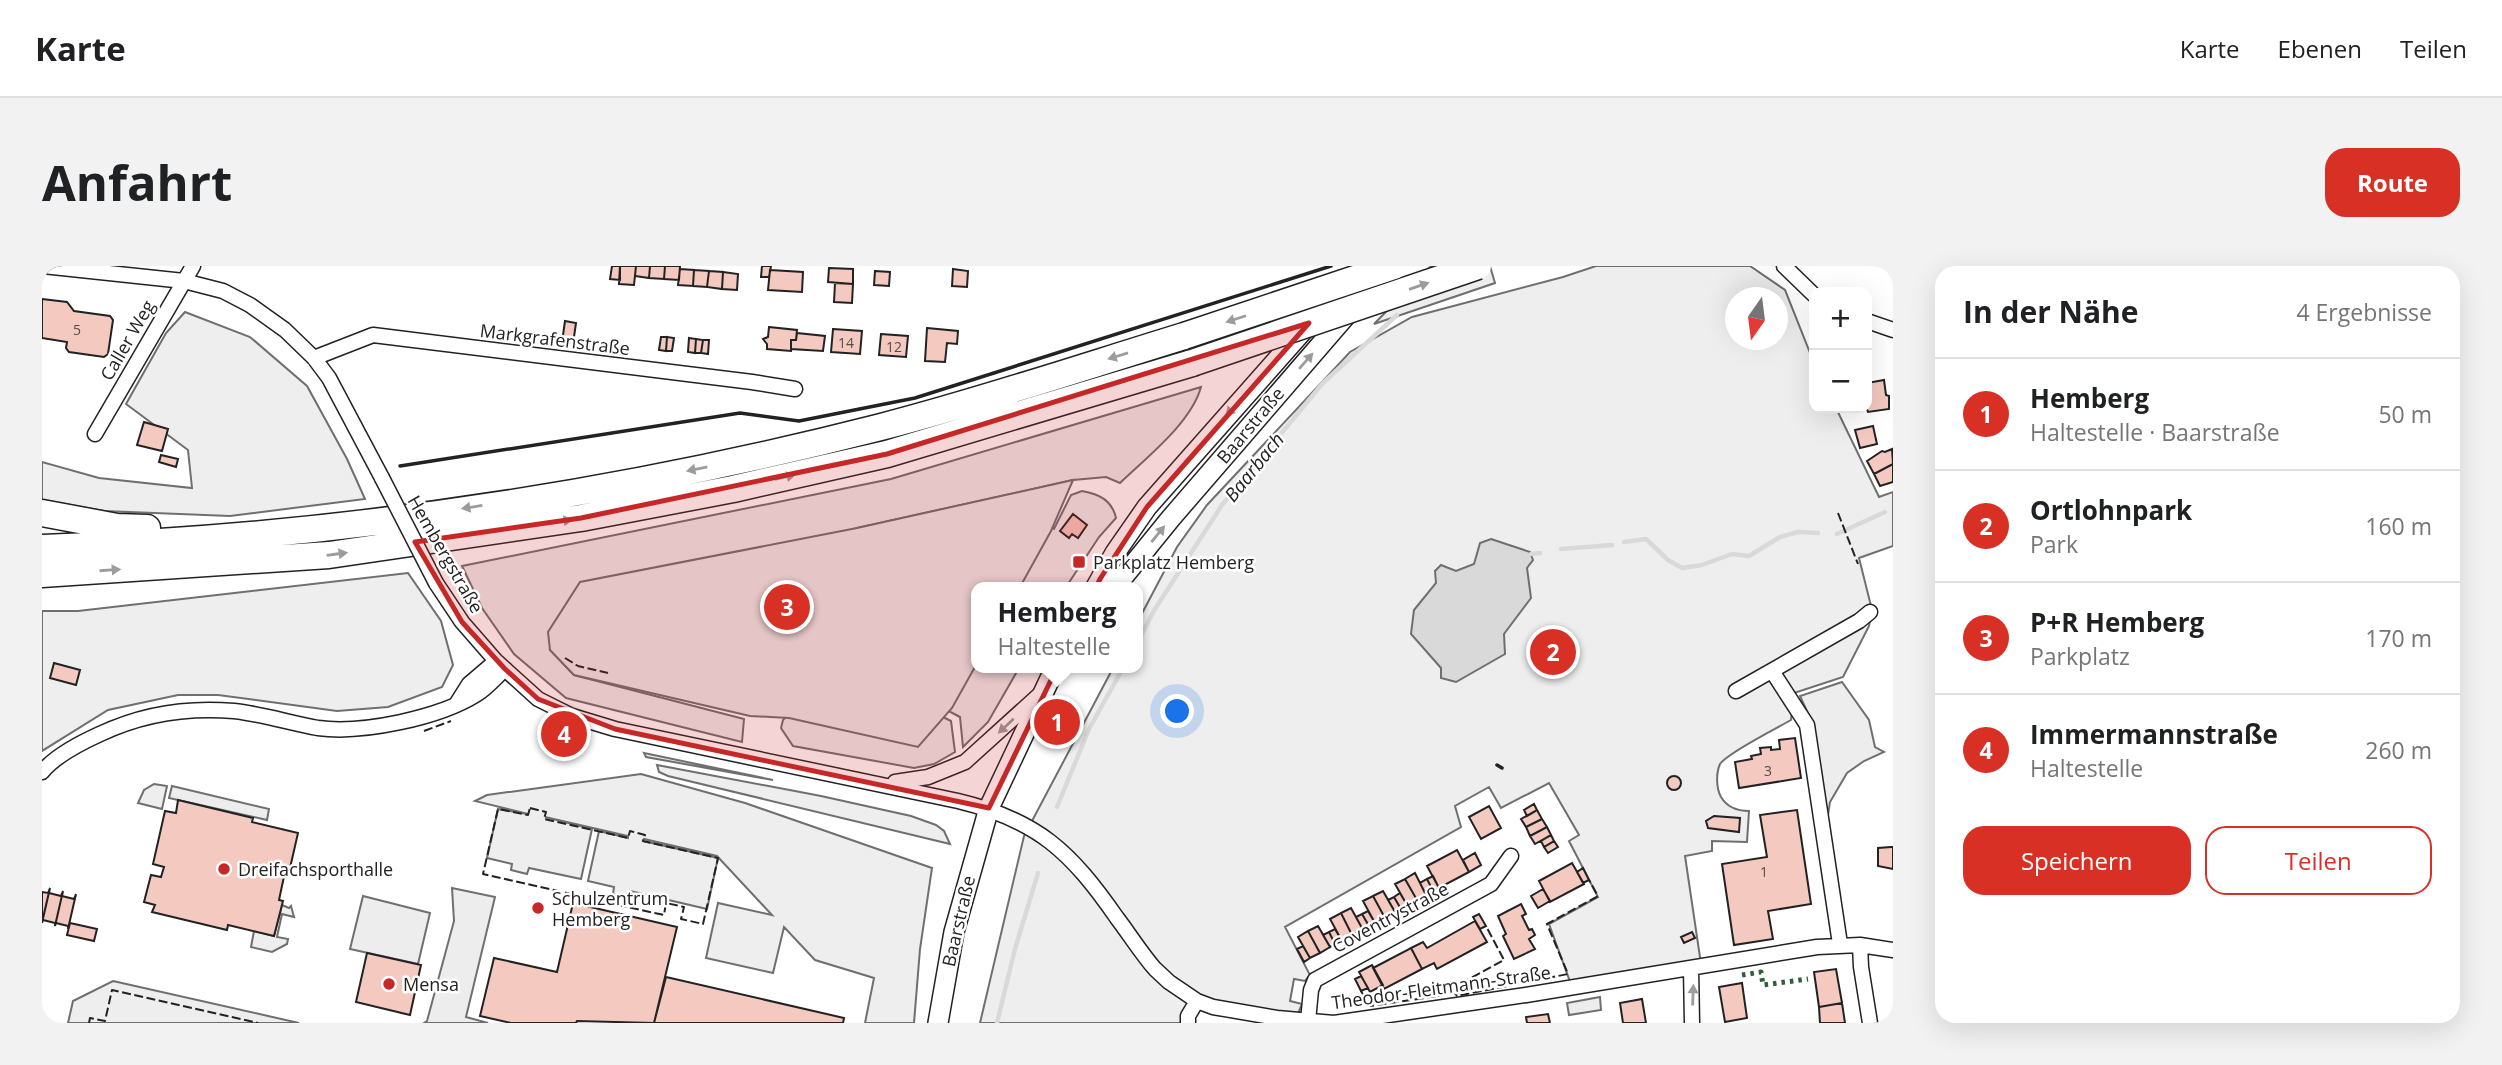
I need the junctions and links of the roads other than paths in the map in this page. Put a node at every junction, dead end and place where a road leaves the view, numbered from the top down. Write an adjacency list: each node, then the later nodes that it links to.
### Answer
1 (43, 266): 8 (street, Hembergstraße)
2 (193, 266): 8 (street, Caller Weg)
3 (1360, 266): 19 (main road, Baarstraße, one-way to 19)
4 (1389, 266): 20 (main road, Baarstraße, one-way to 4)
5 (1394, 266): 16 (highway, one-way to 16, bridge)
6 (1478, 266): 18 (highway, one-way to 6, bridge)
7 (1784, 266): 9 (street)
8 (184, 281): 12 (street, Hembergstraße); 14 (street, Caller Weg)
9 (1809, 290)
10 (1872, 323): 11 (street)
11 (1893, 330)
12 (314, 358): 13 (street, Markgrafenstraße); 22 (street, Hembergstraße, bridge)
13 (794, 389)
14 (95, 434)
15 (42, 513): 16 (highway)
16 (394, 519): 17 (highway)
17 (42, 548)
18 (42, 574)
19 (1099, 582)
20 (1119, 582)
21 (1870, 612): 23 (street)
22 (500, 665): 27 (street); 28 (street, Hembergstraße)
23 (1772, 671): 26 (street); 31 (street)
24 (1053, 673): 25 (main road, Baarstraße)
25 (1046, 688): 28 (street, Hembergstraße, one-way to 28); 29 (main road, Baarstraße)
26 (1736, 691)
27 (43, 768)
28 (883, 784): 29 (street, Hembergstraße)
29 (989, 808): 35 (street, Theodor-Fleitmann-Straße); 38 (main road, Baarstraße)
30 (1511, 856): 37 (street, Coventrystraße)
31 (1840, 944): 32 (street, Theodor-Fleitmann-Straße); 34 (street, Theodor-Fleitmann-Straße)
32 (1860, 945): 33 (street, Theodor-Fleitmann-Straße); 41 (street)
33 (1893, 950)
34 (1691, 968): 36 (street, Theodor-Fleitmann-Straße); 40 (street, one-way to 34)
35 (1197, 1001): 37 (street, Theodor-Fleitmann-Straße); 39 (street)
36 (1409, 1018): 37 (street, Theodor-Fleitmann-Straße)
37 (1308, 1021)
38 (938, 1023)
39 (1188, 1023)
40 (1692, 1023)
41 (1870, 1023)

